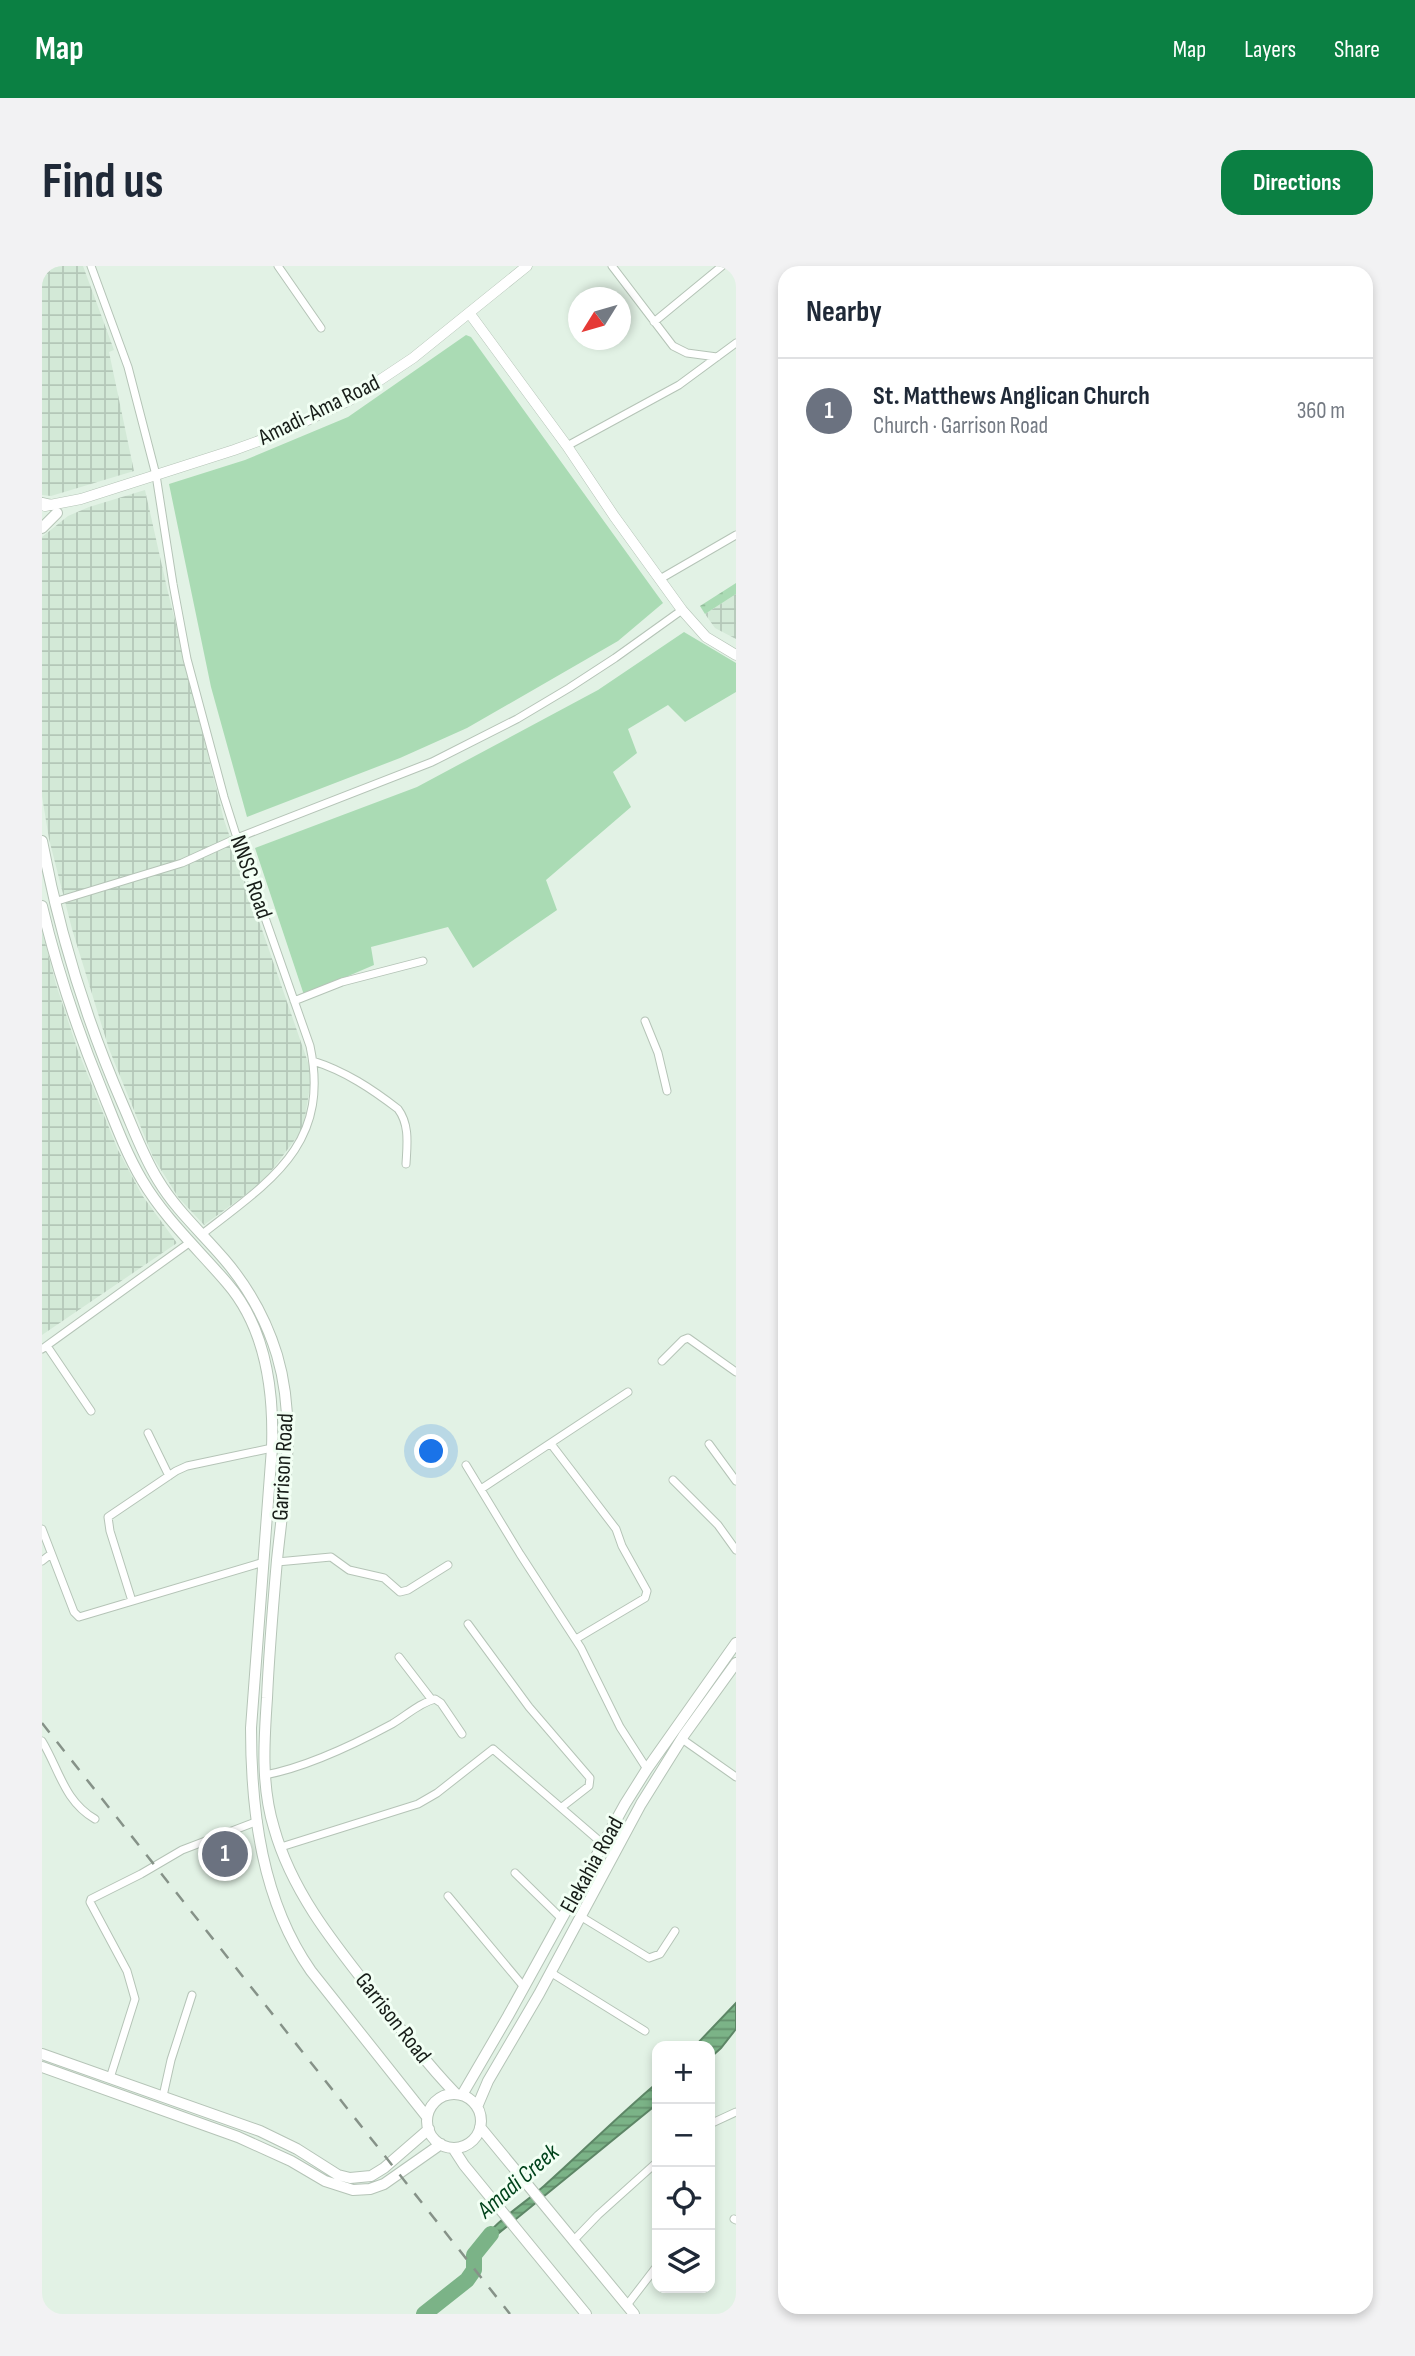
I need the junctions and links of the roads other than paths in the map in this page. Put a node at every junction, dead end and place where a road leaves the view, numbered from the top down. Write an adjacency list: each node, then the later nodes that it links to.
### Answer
1 (91, 266): 12 (street, NNSC Road)
2 (278, 266): 8 (street)
3 (527, 266): 6 (street, Amadi-Ama Road)
4 (612, 266): 7 (street)
5 (722, 266): 7 (street)
6 (470, 314): 11 (street); 12 (street, Amadi-Ama Road)
7 (654, 322): 10 (street)
8 (321, 328)
9 (736, 343): 10 (street)
10 (717, 357): 11 (street)
11 (567, 446): 17 (street)
12 (156, 475): 13 (street, Amadi-Ama Road); 20 (street, NNSC Road)
13 (48, 507): 14 (street, Amadi-Ama Road); 15 (main road)
14 (42, 520)
15 (42, 528)
16 (736, 535): 17 (street)
17 (660, 579): 18 (street)
18 (682, 610): 19 (street); 20 (street)
19 (736, 655)
20 (237, 838): 22 (street); 25 (street, NNSC Road)
21 (42, 841): 22 (main road, Garrison Road)
22 (54, 902): 30 (main road, Garrison Road)
23 (42, 906): 31 (main road, Garrison Road)
24 (423, 961): 25 (street)
25 (294, 1001): 27 (street, NNSC Road)
26 (645, 1021): 28 (street)
27 (313, 1061): 29 (street); 30 (street, NNSC Road)
28 (667, 1091)
29 (406, 1164)
30 (201, 1234): 51 (main road, Garrison Road)
31 (189, 1243): 32 (street); 40 (main road, Garrison Road)
32 (44, 1347): 36 (street)
33 (662, 1361): 34 (street)
34 (736, 1372)
35 (628, 1392): 38 (street)
36 (91, 1410)
37 (148, 1433): 42 (street)
38 (551, 1444): 45 (street); 55 (street)
39 (709, 1444): 44 (street)
40 (272, 1448): 42 (street); 50 (main road, Garrison Road)
41 (466, 1465): 45 (street)
42 (169, 1476): 53 (street)
43 (673, 1480): 47 (street)
44 (736, 1481)
45 (481, 1489): 55 (street)
46 (42, 1529): 48 (street)
47 (736, 1550)
48 (51, 1554): 49 (street); 53 (street)
49 (42, 1561)
50 (264, 1562): 53 (street); 68 (main road, Garrison Road)
51 (277, 1562): 52 (street); 64 (main road, Garrison Road)
52 (448, 1565)
53 (132, 1601)
54 (468, 1624): 66 (street)
55 (576, 1639): 63 (street)
56 (736, 1643): 63 (main road, Elekahia Road)
57 (399, 1657): 59 (street)
58 (736, 1663): 61 (main road, Elekahia Road)
59 (432, 1700): 60 (street); 64 (street)
60 (462, 1734)
61 (682, 1739): 65 (street); 73 (main road, Elekahia Road)
62 (42, 1741): 67 (street)
63 (647, 1769): 69 (main road, Elekahia Road)
64 (265, 1775): 70 (main road, Garrison Road)
65 (736, 1777)
66 (562, 1807): 69 (street); 70 (street)
67 (95, 1819)
68 (258, 1821): 82 (street); 87 (main road, Garrison Road)
69 (603, 1844): 74 (main road, Elekahia Road)
70 (281, 1847): 83 (main road, Garrison Road)
71 (515, 1873): 74 (street)
72 (447, 1896): 77 (street)
73 (580, 1916): 75 (street); 76 (main road, Elekahia Road)
74 (562, 1919): 77 (main road, Elekahia Road)
75 (675, 1931)
76 (550, 1972): 79 (street); 85 (main road, Elekahia Road)
77 (524, 1987): 83 (main road, Elekahia Road)
78 (192, 1995): 84 (street)
79 (645, 2031)
80 (42, 2054): 82 (main road)
81 (42, 2067): 91 (main road)
82 (110, 2078): 84 (main road)
83 (459, 2095): 85 (main road); 87 (main road)
84 (163, 2096): 90 (main road)
85 (477, 2107): 89 (main road)
86 (736, 2112): 88 (street)
87 (428, 2117): 90 (main road)
88 (715, 2122)
89 (480, 2127): 92 (main road); 94 (main road)
90 (429, 2129): 91 (main road)
91 (441, 2144): 92 (main road)
92 (453, 2148): 97 (main road)
93 (652, 2166): 94 (street)
94 (573, 2241): 96 (main road)
95 (652, 2274): 96 (street)
96 (630, 2310)
97 (586, 2314)

